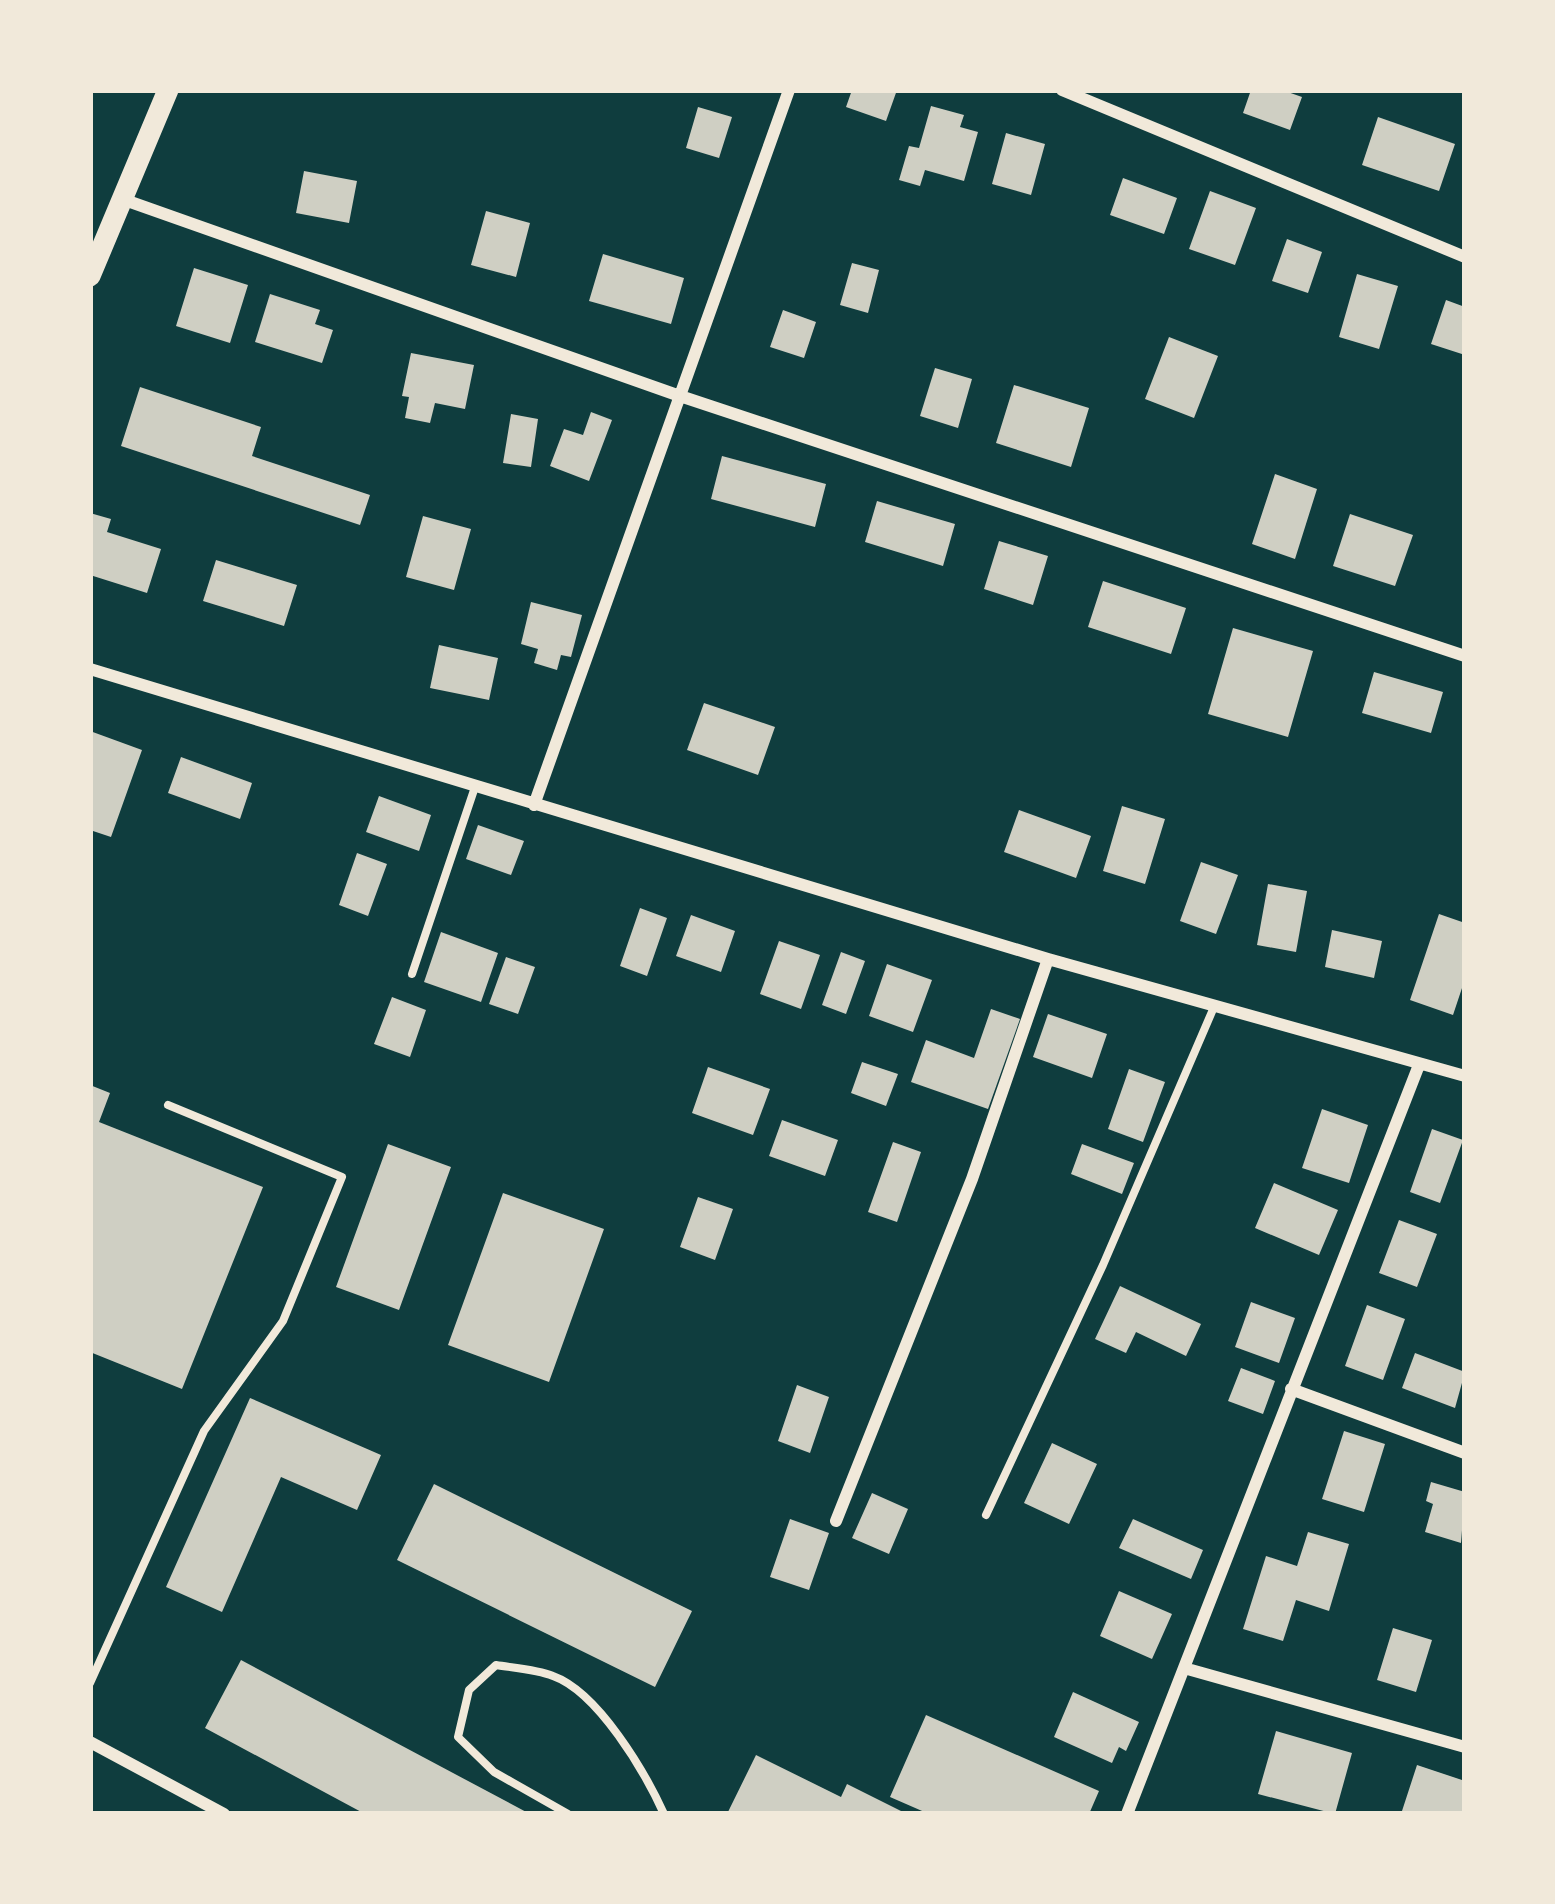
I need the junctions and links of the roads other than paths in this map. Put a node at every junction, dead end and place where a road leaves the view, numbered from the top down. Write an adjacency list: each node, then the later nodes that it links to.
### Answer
1 (168, 90): 4 (main road)
2 (789, 90): 8 (street)
3 (1062, 90): 6 (street)
4 (122, 199): 5 (main road); 8 (street)
5 (96, 243): 7 (main road)
6 (1465, 257)
7 (90, 276)
8 (677, 395): 9 (street); 12 (street)
9 (1465, 656)
10 (90, 669): 11 (street)
11 (475, 787): 12 (street); 14 (lane)
12 (535, 805): 13 (street)
13 (1048, 959): 15 (street); 22 (street)
14 (412, 974)
15 (1214, 1007): 16 (street); 21 (lane)
16 (1419, 1065): 17 (street); 19 (street)
17 (1465, 1076)
18 (168, 1106): 24 (lane)
19 (1291, 1389): 20 (street); 23 (street)
20 (1465, 1453)
21 (986, 1515)
22 (836, 1521)
23 (1184, 1668): 26 (street); 30 (street)
24 (90, 1683)
25 (90, 1742): 27 (street)
26 (1465, 1747)
27 (224, 1814)
28 (568, 1814): 29 (lane)
29 (664, 1814)
30 (1127, 1814)

